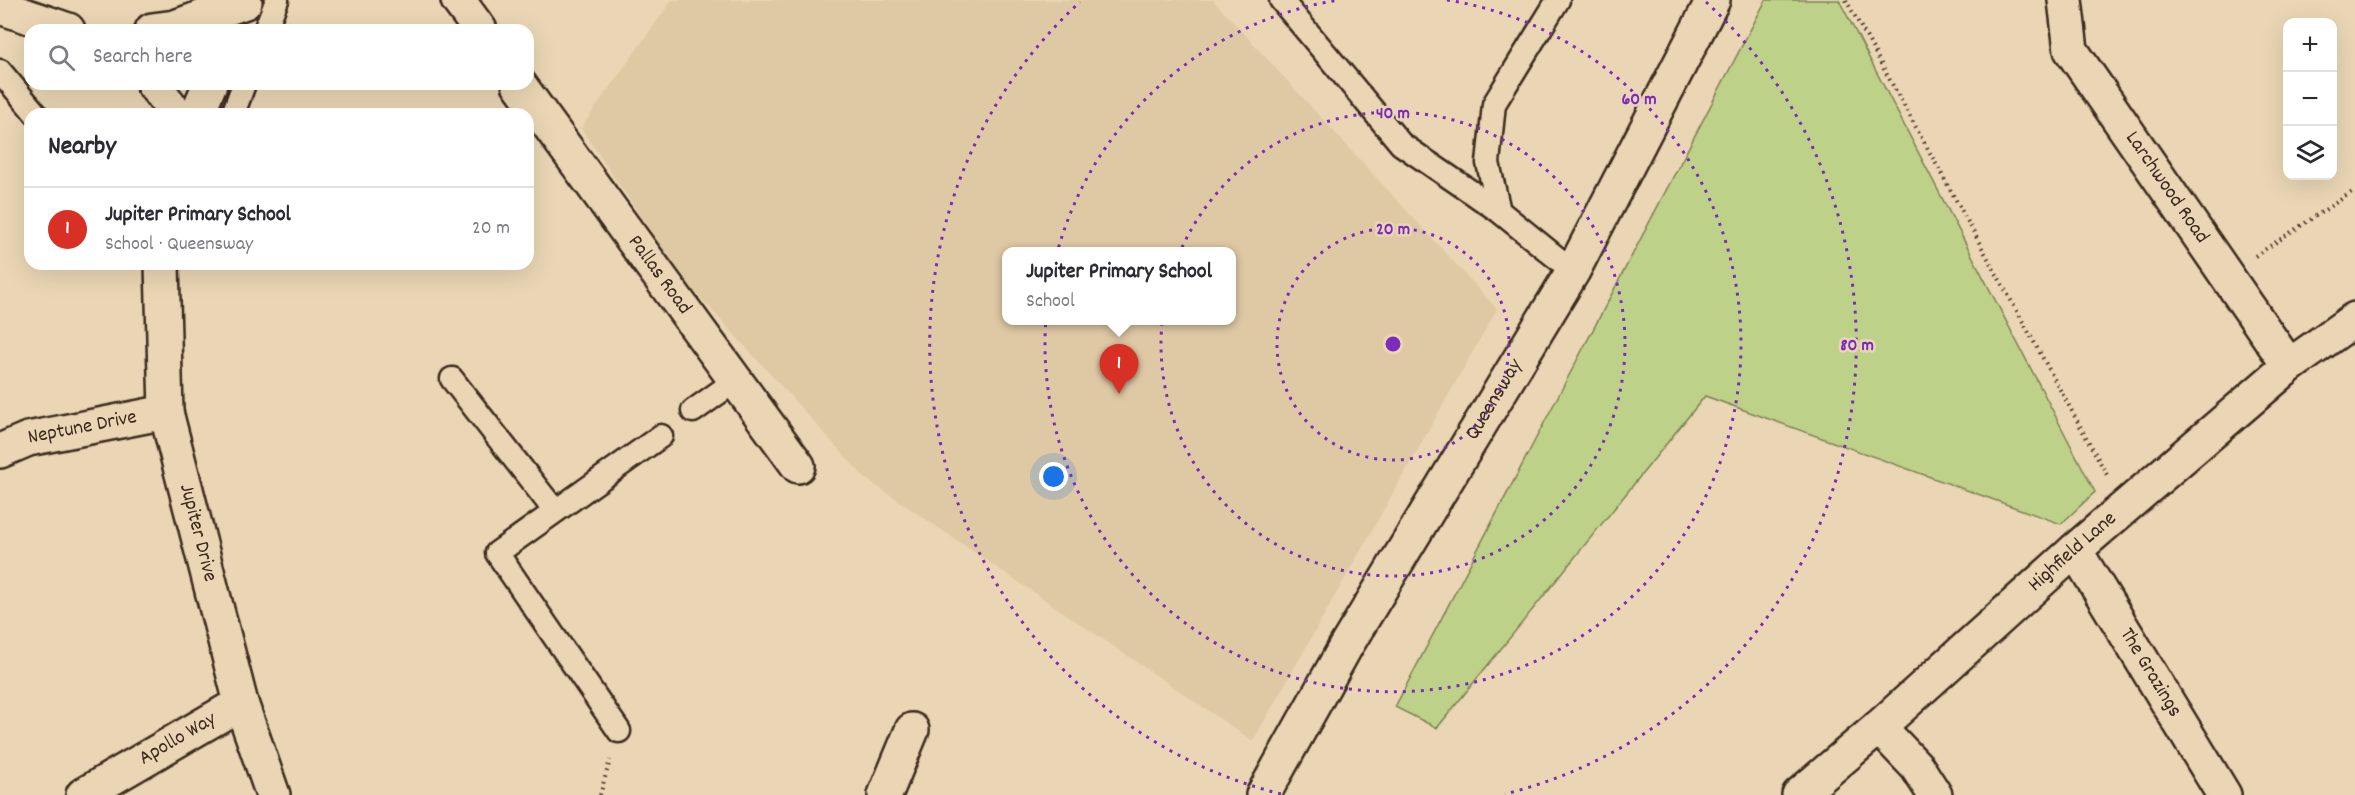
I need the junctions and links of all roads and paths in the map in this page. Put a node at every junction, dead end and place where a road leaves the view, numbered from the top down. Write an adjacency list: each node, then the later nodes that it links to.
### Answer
1 (277, 0): 12 (lane)
2 (458, 0): 13 (street)
3 (1281, 0): 24 (lane)
4 (1557, 0): 24 (lane)
5 (1713, 0): 26 (street, Queensway)
6 (1846, 0): 37 (path)
7 (2065, 0): 27 (street, Larchwood Road)
8 (0, 7): 10 (street)
9 (241, 11): 11 (street)
10 (50, 24)
11 (187, 24)
12 (267, 24)
13 (476, 24)
14 (0, 71): 19 (lane)
15 (158, 90): 20 (street)
16 (207, 90): 21 (street)
17 (242, 90): 22 (lane)
18 (523, 90): 31 (street, Pallas Road)
19 (31, 108)
20 (172, 108)
21 (200, 108)
22 (235, 108)
23 (2355, 190): 27 (path)
24 (1499, 211): 26 (lane)
25 (162, 270): 33 (street, Jupiter Drive)
26 (1573, 271): 47 (street, Queensway)
27 (2226, 275): 29 (street, Larchwood Road)
28 (2355, 320): 29 (street, Highfield Lane)
29 (2289, 366): 37 (street, Highfield Lane)
30 (452, 379): 38 (lane)
31 (735, 381): 32 (lane); 36 (street, Pallas Road)
32 (693, 411)
33 (165, 412): 35 (street, Neptune Drive); 40 (street, Jupiter Drive)
34 (661, 436): 38 (lane)
35 (0, 451)
36 (798, 466)
37 (2125, 508): 39 (street, Highfield Lane)
38 (555, 511): 43 (lane)
39 (2075, 550): 41 (street, Highfield Lane); 50 (street, The Grazings)
40 (241, 703): 44 (street, Apollo Way); 45 (street, Jupiter Drive)
41 (1879, 727): 48 (street, Highfield Lane); 49 (street)
42 (912, 730): 46 (street)
43 (619, 731)
44 (83, 795)
45 (273, 795)
46 (885, 795)
47 (1263, 795)
48 (1798, 795)
49 (1935, 795)
50 (2224, 795)

